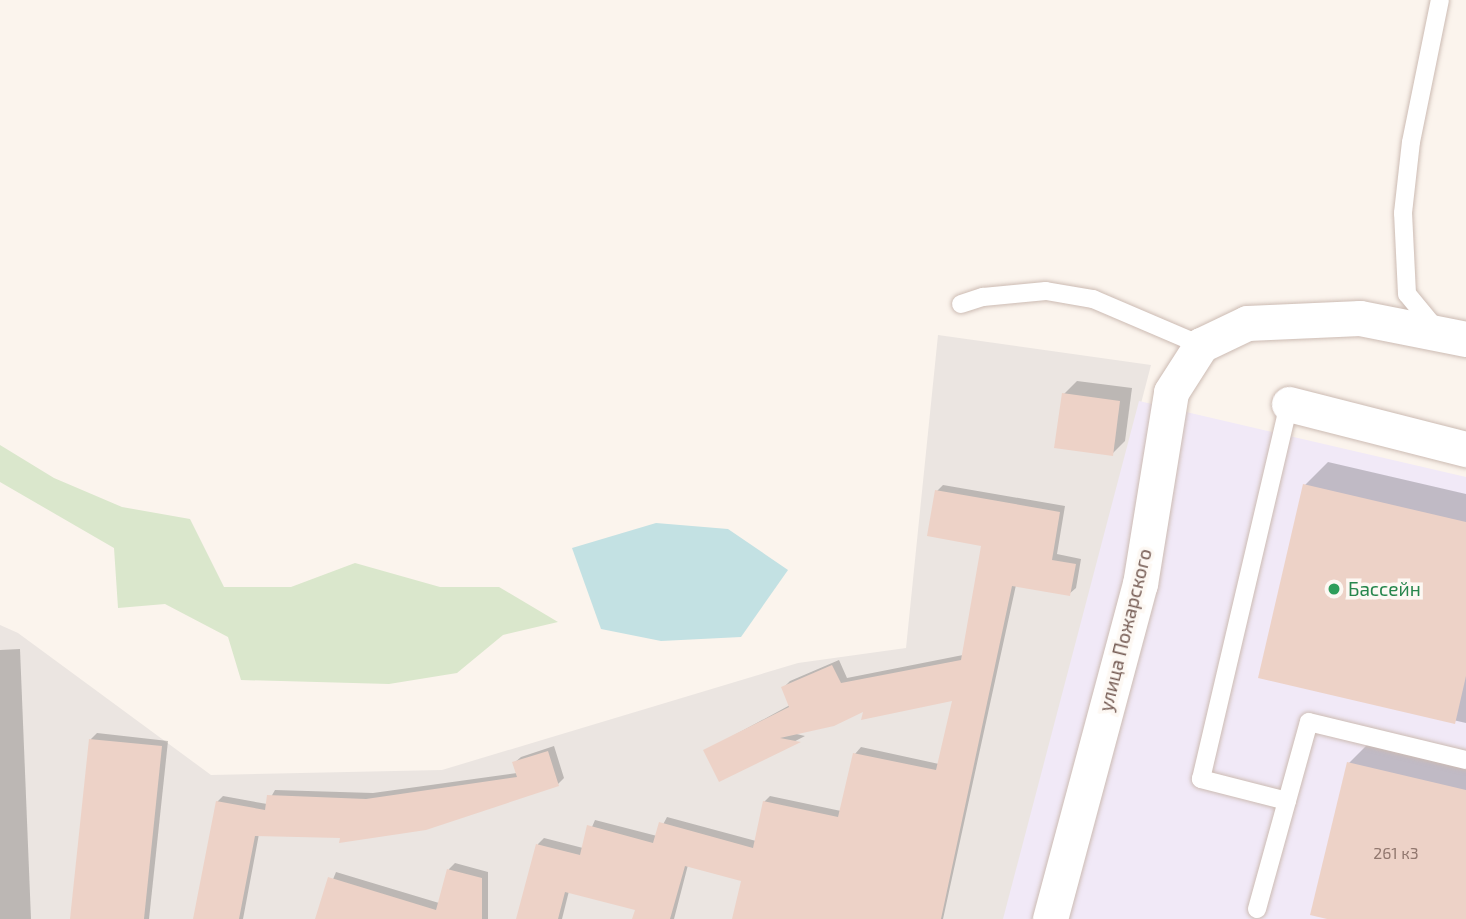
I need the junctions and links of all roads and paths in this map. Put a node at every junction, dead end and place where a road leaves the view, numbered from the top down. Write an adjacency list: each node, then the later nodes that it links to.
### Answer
1 (1440, 0): 3 (lane)
2 (961, 304): 4 (lane)
3 (1452, 335): 4 (street)
4 (1201, 345): 10 (street, улица Пожарского)
5 (1289, 404): 6 (street); 8 (lane)
6 (1466, 449)
7 (1466, 760): 8 (lane)
8 (1287, 801): 9 (lane)
9 (1257, 909)
10 (1050, 919)

